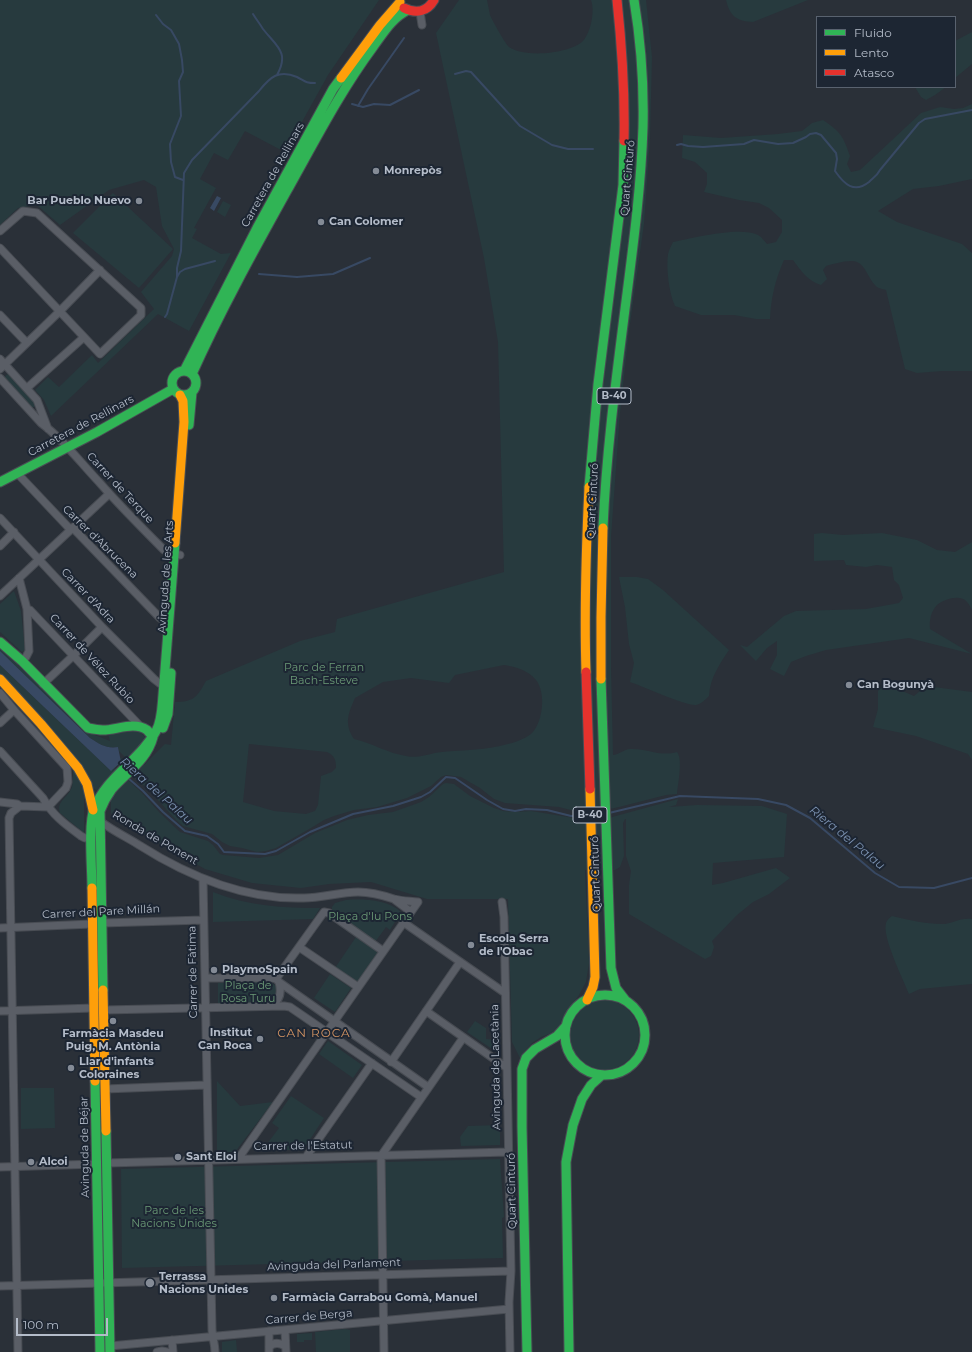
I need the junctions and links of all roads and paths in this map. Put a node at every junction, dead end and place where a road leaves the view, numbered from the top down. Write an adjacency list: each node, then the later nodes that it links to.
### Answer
1 (434, 0): 6 (main road)
2 (400, 1): 5 (main road); 16 (main road, Carretera de Rellinars)
3 (637, 1): 77 (main road, Quart Cinturó / B-40)
4 (615, 3): 76 (main road, Quart Cinturó / B-40)
5 (408, 10): 6 (main road); 16 (main road, Carretera de Rellinars)
6 (420, 12): 7 (street)
7 (422, 25)
8 (0, 231): 10 (street)
9 (0, 248): 11 (street)
10 (100, 270): 11 (street); 13 (street)
11 (60, 311): 13 (street); 14 (street)
12 (0, 315): 14 (street)
13 (83, 338): 18 (street)
14 (26, 342): 15 (street)
15 (2, 363): 18 (street, Carrer de Terque)
16 (188, 373): 19 (main road); 20 (main road)
17 (0, 378): 22 (street, Carrer de Terque)
18 (27, 388): 21 (street, Carrer de Terque)
19 (176, 392): 20 (main road); 24 (main road, Carretera de Rellinars); 32 (main road, Avinguda de les Arts)
20 (192, 392): 32 (main road, Avinguda de les Arts)
21 (39, 405): 22 (street); 23 (street, Carrer de Terque)
22 (29, 410): 23 (street, Carrer de Terque)
23 (48, 429): 24 (street, Carrer de Terque)
24 (67, 448): 25 (main road, Carretera de Rellinars); 27 (street, Carrer de Terque)
25 (17, 473): 26 (main road, Carretera de Rellinars); 29 (street, Carrer d'Abrucena)
26 (0, 482)
27 (109, 494): 29 (street); 32 (street, Carrer de Terque)
28 (0, 518): 30 (street, Carrer d'Adra)
29 (73, 528): 33 (street); 37 (street, Carrer d'Abrucena)
30 (14, 532): 31 (street); 33 (street, Carrer d'Adra)
31 (0, 546)
32 (177, 555): 37 (main road, Avinguda de les Arts); 50 (main road, Avinguda de les Arts)
33 (39, 560): 34 (street); 38 (street, Carrer d'Adra)
34 (20, 578): 35 (street); 36 (street)
35 (0, 596)
36 (27, 609): 40 (street, Carrer de Vélez Rubio); 41 (street)
37 (168, 624): 44 (main road, Avinguda de les Arts)
38 (102, 627): 40 (street); 44 (street, Carrer d'Adra)
39 (0, 642): 41 (main road)
40 (74, 655): 43 (street); 48 (street, Carrer de Vélez Rubio)
41 (22, 661): 43 (main road)
42 (0, 680): 55 (main road, Ronda de Ponent)
43 (43, 684): 48 (main road)
44 (163, 686): 48 (main road, Avinguda de les Arts)
45 (0, 693): 46 (street)
46 (14, 710): 47 (street); 54 (street)
47 (0, 723)
48 (147, 731): 50 (main road, Avinguda de les Arts)
49 (0, 751): 54 (street)
50 (138, 759): 51 (main road)
51 (108, 789): 55 (main road, Avinguda de Béjar); 57 (main road, Avinguda de Béjar)
52 (0, 804): 53 (street); 56 (street)
53 (20, 806): 54 (street); 56 (street)
54 (48, 807): 58 (street)
55 (93, 810): 57 (street, Ronda de Ponent); 58 (main road, Avinguda de Béjar)
56 (9, 818): 68 (street)
57 (100, 820): 59 (street, Ronda de Ponent); 60 (main road, Avinguda de Béjar)
58 (89, 840): 60 (main road, Avinguda de Béjar); 66 (main road, Avinguda de Béjar)
59 (203, 879): 61 (street, Ronda de Ponent); 64 (street, Carrer de Fàtima)
60 (101, 880): 66 (main road, Avinguda de Béjar)
61 (393, 898): 63 (street, Ronda de Ponent); 63 (street, Ronda de Ponent)
62 (502, 902): 75 (street, Avinguda de Lacetània)
63 (411, 912): 65 (street)
64 (204, 920): 66 (street, Carrer del Pare Millán); 72 (street, Carrer de Fàtima)
65 (403, 922): 70 (street); 71 (street)
66 (97, 924): 68 (street, Carrer del Pare Millán); 80 (main road, Avinguda de Béjar); 81 (main road, Avinguda de Béjar)
67 (0, 928): 68 (street, Carrer del Pare Millán)
68 (11, 928): 83 (street)
69 (299, 947): 70 (street); 73 (street); 74 (street)
70 (383, 951): 74 (street)
71 (460, 962): 75 (street); 84 (street)
72 (205, 978): 73 (street); 79 (street, Carrer de Fàtima)
73 (278, 981): 78 (street); 85 (street)
74 (358, 987): 85 (street)
75 (505, 992): 91 (street, Avinguda de Lacetània)
76 (587, 1000): 77 (main road); 86 (main road)
77 (626, 1001): 92 (main road)
78 (270, 1006): 79 (street); 87 (street)
79 (205, 1007): 81 (street); 93 (street, Carrer de Fàtima)
80 (94, 1008): 83 (street); 102 (main road, Avinguda de Béjar)
81 (104, 1010): 95 (main road, Avinguda de Béjar)
82 (0, 1011): 83 (street)
83 (13, 1011): 104 (street)
84 (426, 1011): 88 (street); 89 (street)
85 (333, 1022): 87 (street); 89 (street)
86 (566, 1026): 92 (main road); 130 (main road, Quart Cinturó)
87 (327, 1031): 90 (street); 100 (street)
88 (462, 1038): 91 (street); 94 (street)
89 (391, 1062): 94 (street)
90 (372, 1063): 96 (street); 99 (street)
91 (507, 1068): 97 (street, Avinguda de Lacetània)
92 (602, 1075): 131 (main road)
93 (206, 1086): 95 (street); 101 (street, Carrer de Fàtima)
94 (428, 1087): 96 (street)
95 (105, 1089): 102 (main road, Avinguda de Béjar)
96 (421, 1097): 98 (street)
97 (508, 1152): 98 (street, Carrer de l'Estatut); 105 (street, Avinguda de Lacetània)
98 (380, 1156): 99 (street, Carrer de l'Estatut); 106 (street)
99 (306, 1158): 100 (street, Carrer de l'Estatut)
100 (238, 1159): 101 (street, Carrer de l'Estatut)
101 (208, 1160): 102 (street, Carrer de l'Estatut); 107 (street, Carrer de Fàtima)
102 (102, 1163): 104 (street, Carrer de l'Estatut); 108 (main road, Avinguda de Béjar)
103 (0, 1167): 104 (street, Carrer de l'Estatut)
104 (14, 1167): 109 (street)
105 (511, 1271): 106 (street, Avinguda del Parlament); 111 (street, Avinguda de Lacetània)
106 (383, 1275): 107 (street, Avinguda del Parlament); 112 (street)
107 (212, 1279): 108 (street, Avinguda del Parlament); 115 (street, Carrer de Fàtima)
108 (104, 1283): 109 (street, Avinguda del Parlament); 118 (main road, Avinguda de Béjar); 122 (main road, Avinguda de Béjar)
109 (17, 1285): 110 (street, Avinguda del Parlament); 121 (street)
110 (0, 1286)
111 (509, 1309): 112 (street, Carrer de Berga); 129 (street, Avinguda de Lacetània)
112 (384, 1321): 113 (street, Carrer de Berga); 128 (street)
113 (285, 1330): 114 (street, Carrer de Berga); 120 (street)
114 (269, 1331): 115 (street, Carrer de Berga); 119 (street)
115 (212, 1336): 116 (street, Carrer de Berga); 127 (street, Carrer de Fàtima)
116 (172, 1340): 117 (street, Carrer de Berga); 126 (street)
117 (153, 1342): 118 (street, Carrer de Berga); 123 (street)
118 (110, 1349)
119 (269, 1349): 120 (street)
120 (286, 1349)
121 (18, 1352)
122 (100, 1352)
123 (153, 1352)
124 (157, 1352): 125 (street)
125 (167, 1352)
126 (172, 1352)
127 (215, 1352)
128 (384, 1352)
129 (510, 1352)
130 (527, 1352)
131 (569, 1352)

